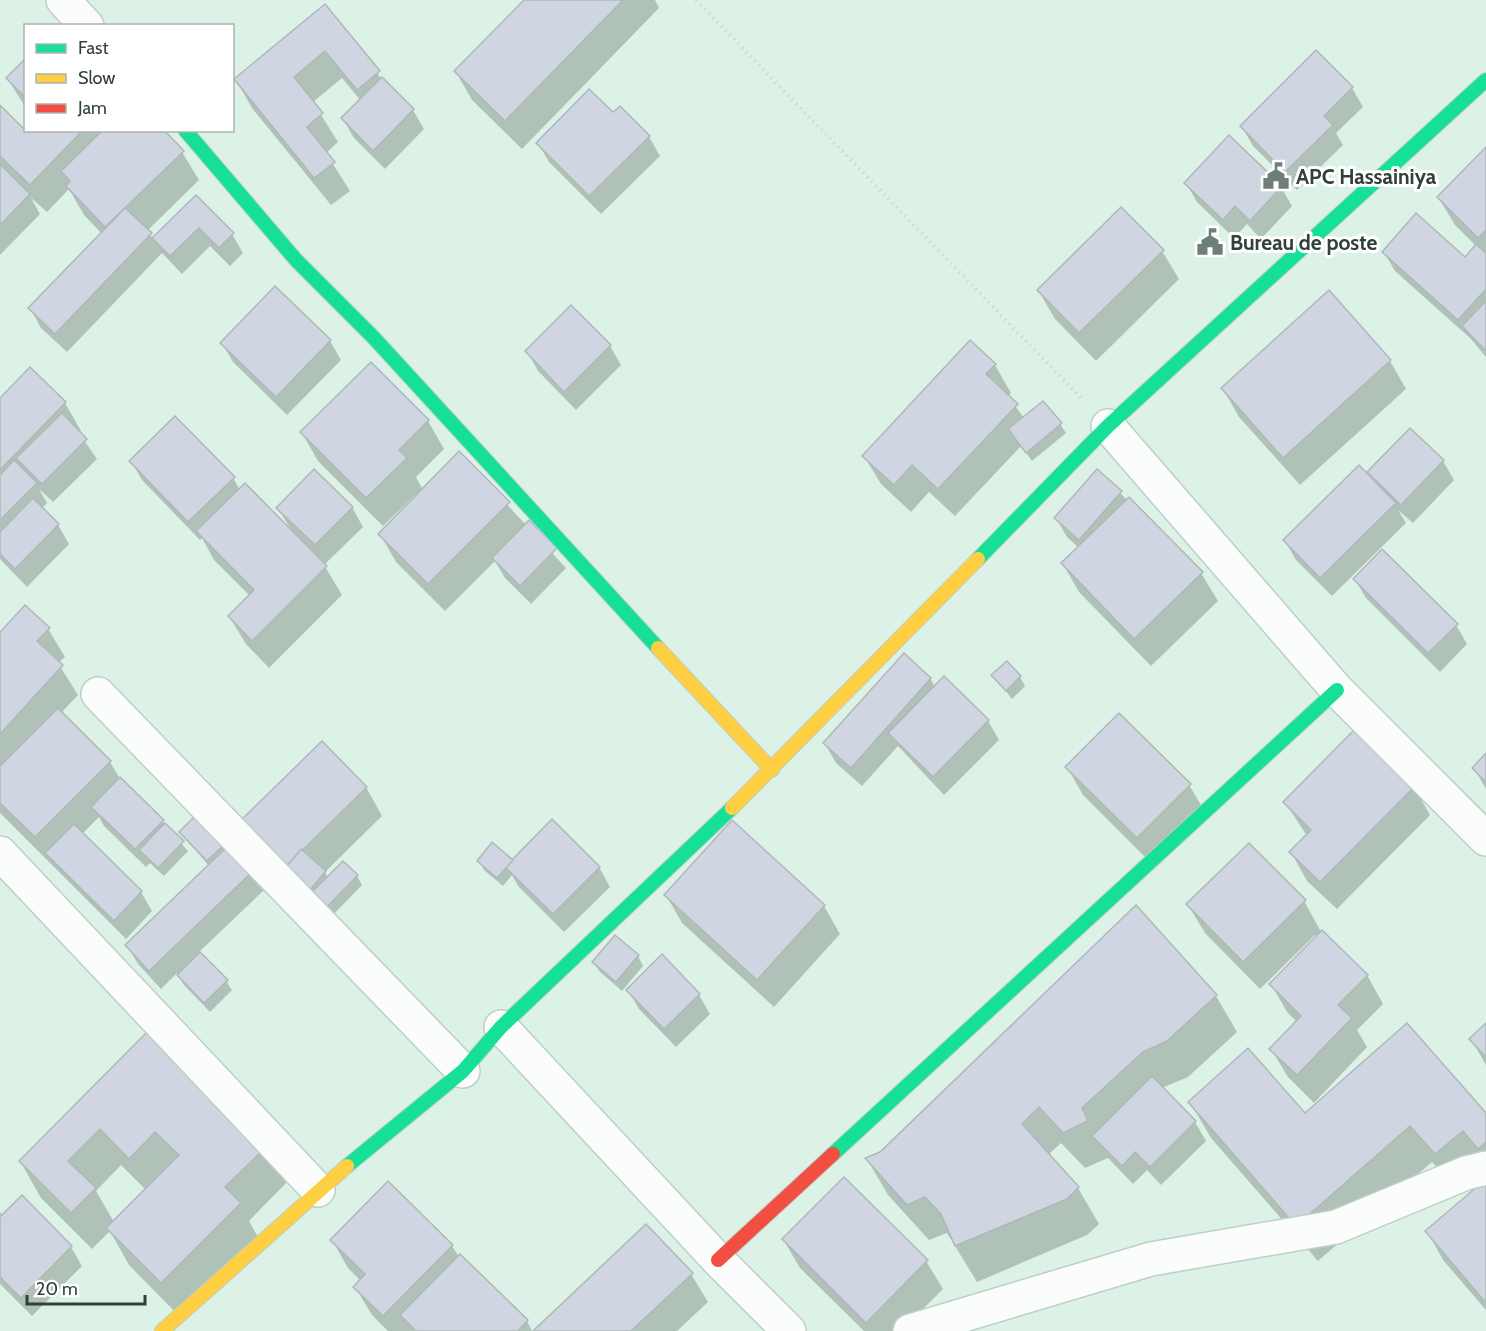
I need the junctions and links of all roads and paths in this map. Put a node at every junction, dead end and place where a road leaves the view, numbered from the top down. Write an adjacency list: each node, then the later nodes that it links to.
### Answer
1 (63, 0): 3 (street)
2 (696, 0): 6 (path)
3 (85, 24)
4 (1486, 80): 6 (street)
5 (187, 132): 9 (street)
6 (1108, 426): 7 (street); 9 (street)
7 (1337, 690): 10 (street); 16 (street)
8 (98, 694): 13 (street)
9 (772, 770): 12 (street)
10 (1486, 839)
11 (0, 853): 15 (street)
12 (501, 1027): 13 (street); 16 (street)
13 (463, 1071): 15 (street)
14 (1486, 1168): 19 (street)
15 (318, 1190): 17 (street)
16 (718, 1260): 18 (street)
17 (162, 1331)
18 (789, 1331)
19 (910, 1331)

